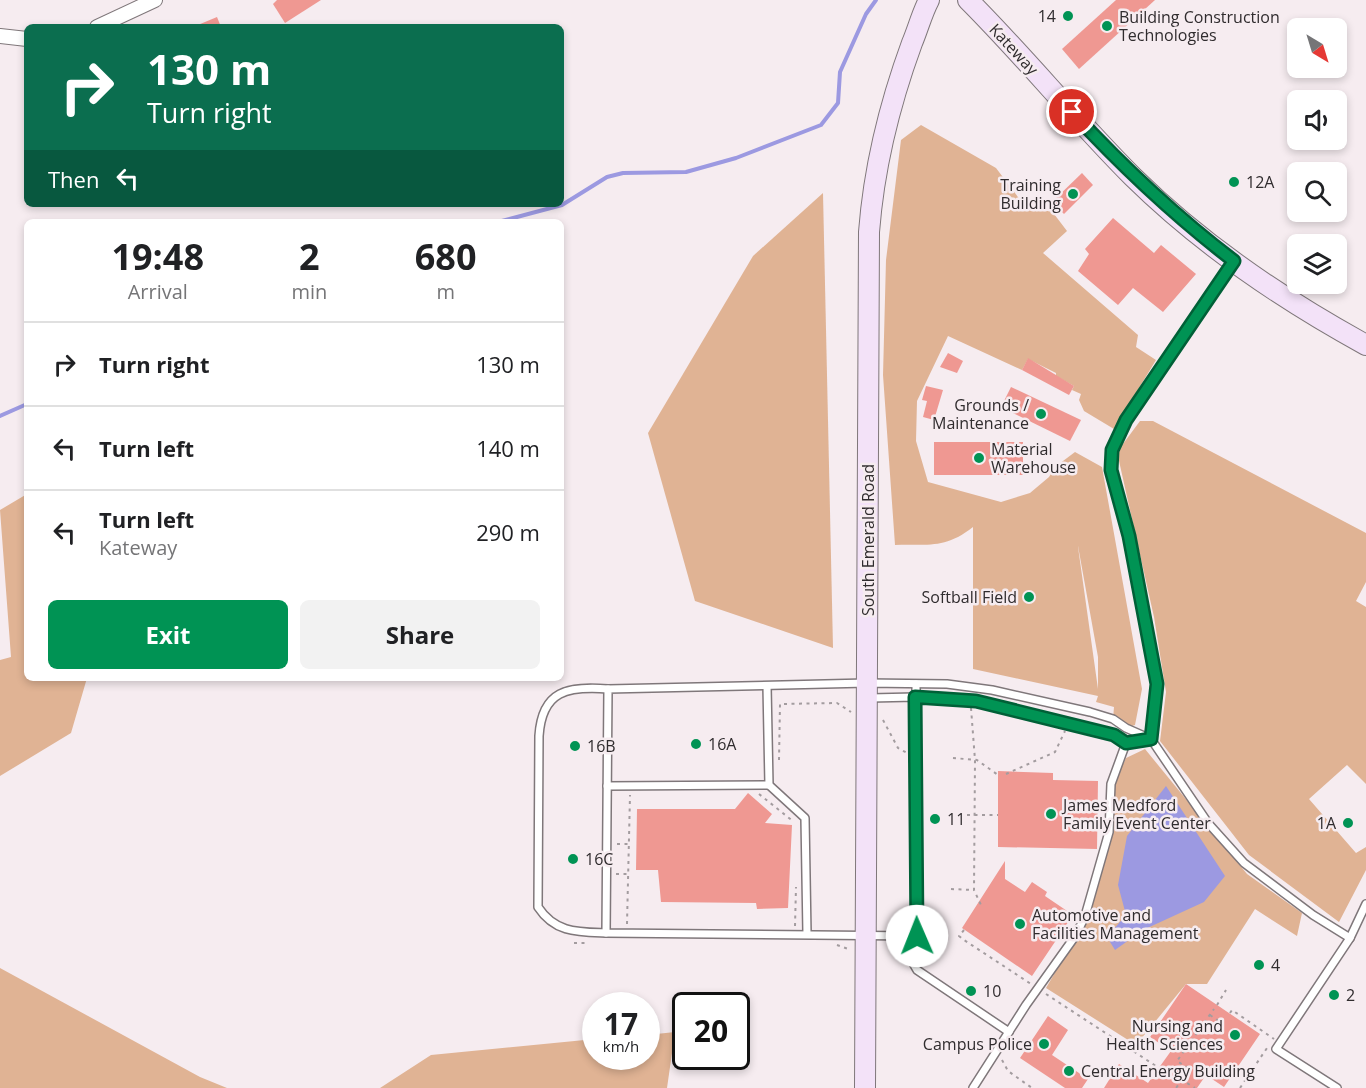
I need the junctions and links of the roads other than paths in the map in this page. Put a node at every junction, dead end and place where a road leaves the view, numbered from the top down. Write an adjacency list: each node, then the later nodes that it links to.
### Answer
1 (155, 0): 4 (street)
2 (929, 0): 13 (street, South Emerald Road)
3 (968, 0): 7 (street, Kateway)
4 (103, 24)
5 (0, 36): 6 (street)
6 (24, 39)
7 (1234, 261): 8 (street, Kateway); 14 (lane)
8 (1366, 345)
9 (916, 684): 12 (lane); 13 (lane); 14 (lane)
10 (767, 686): 11 (lane); 13 (lane); 17 (lane)
11 (608, 688): 16 (lane); 19 (lane)
12 (915, 697): 13 (lane); 15 (lane); 22 (lane)
13 (867, 698): 21 (street, South Emerald Road)
14 (1151, 739): 15 (lane); 23 (lane)
15 (1126, 743): 24 (lane)
16 (607, 786): 17 (lane); 19 (lane)
17 (770, 786): 20 (lane)
18 (1366, 904): 23 (lane)
19 (606, 933): 20 (lane)
20 (807, 933): 21 (lane)
21 (866, 935): 22 (lane); 25 (street, South Emerald Road)
22 (917, 936): 24 (lane)
23 (1350, 938): 27 (lane)
24 (1009, 1032): 26 (lane)
25 (865, 1088)
26 (974, 1088)
27 (1337, 1088)

